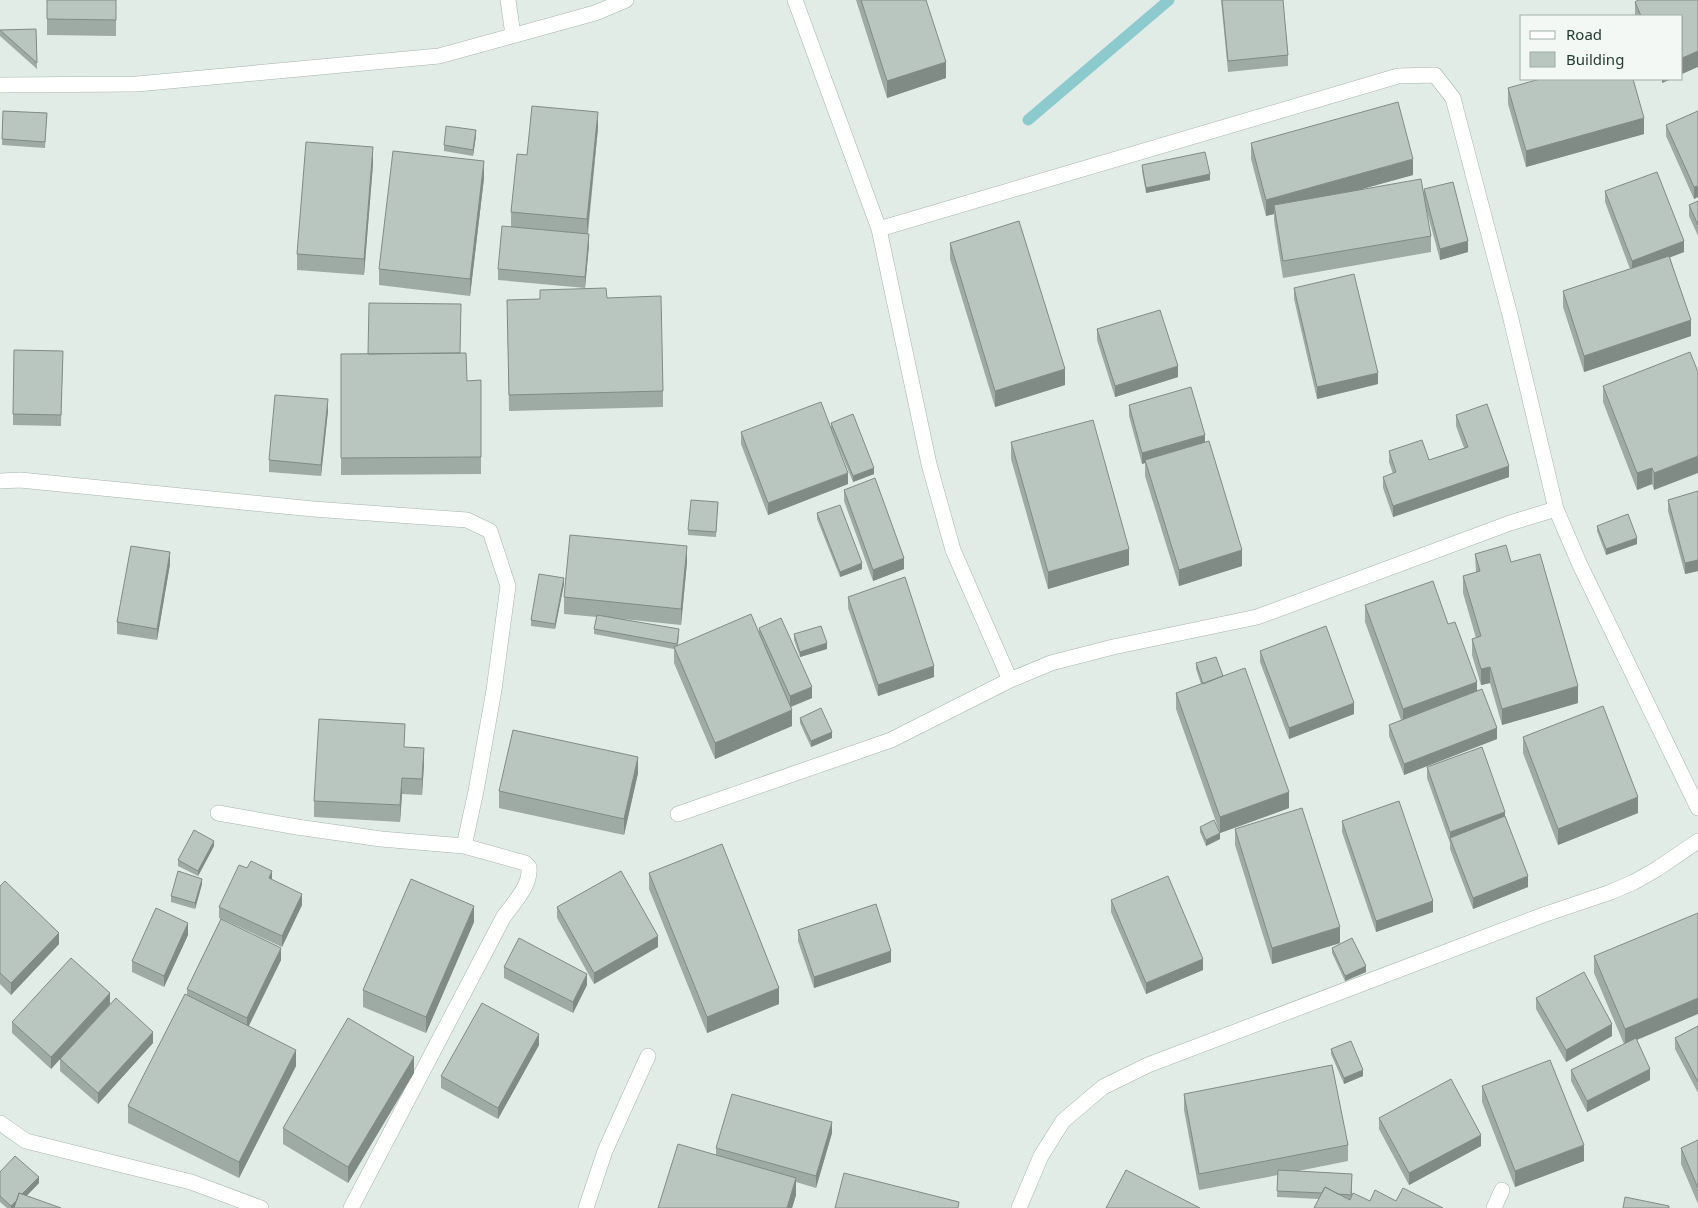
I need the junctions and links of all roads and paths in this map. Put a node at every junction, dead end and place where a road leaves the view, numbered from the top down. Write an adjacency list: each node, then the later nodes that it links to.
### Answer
1 (508, 0): 4 (street)
2 (626, 0): 4 (street)
3 (795, 0): 6 (street)
4 (513, 35): 5 (street)
5 (0, 85)
6 (879, 229): 8 (street); 9 (street)
7 (0, 481): 14 (street)
8 (1556, 509): 9 (street); 10 (street)
9 (1010, 680): 12 (street)
10 (1698, 808)
11 (218, 813): 14 (street)
12 (678, 814)
13 (1698, 841): 21 (street)
14 (464, 846): 19 (street)
15 (648, 1056): 20 (street)
16 (0, 1123): 18 (street)
17 (1502, 1190): 22 (street)
18 (261, 1208)
19 (350, 1208)
20 (586, 1208)
21 (1019, 1208)
22 (1494, 1208)

